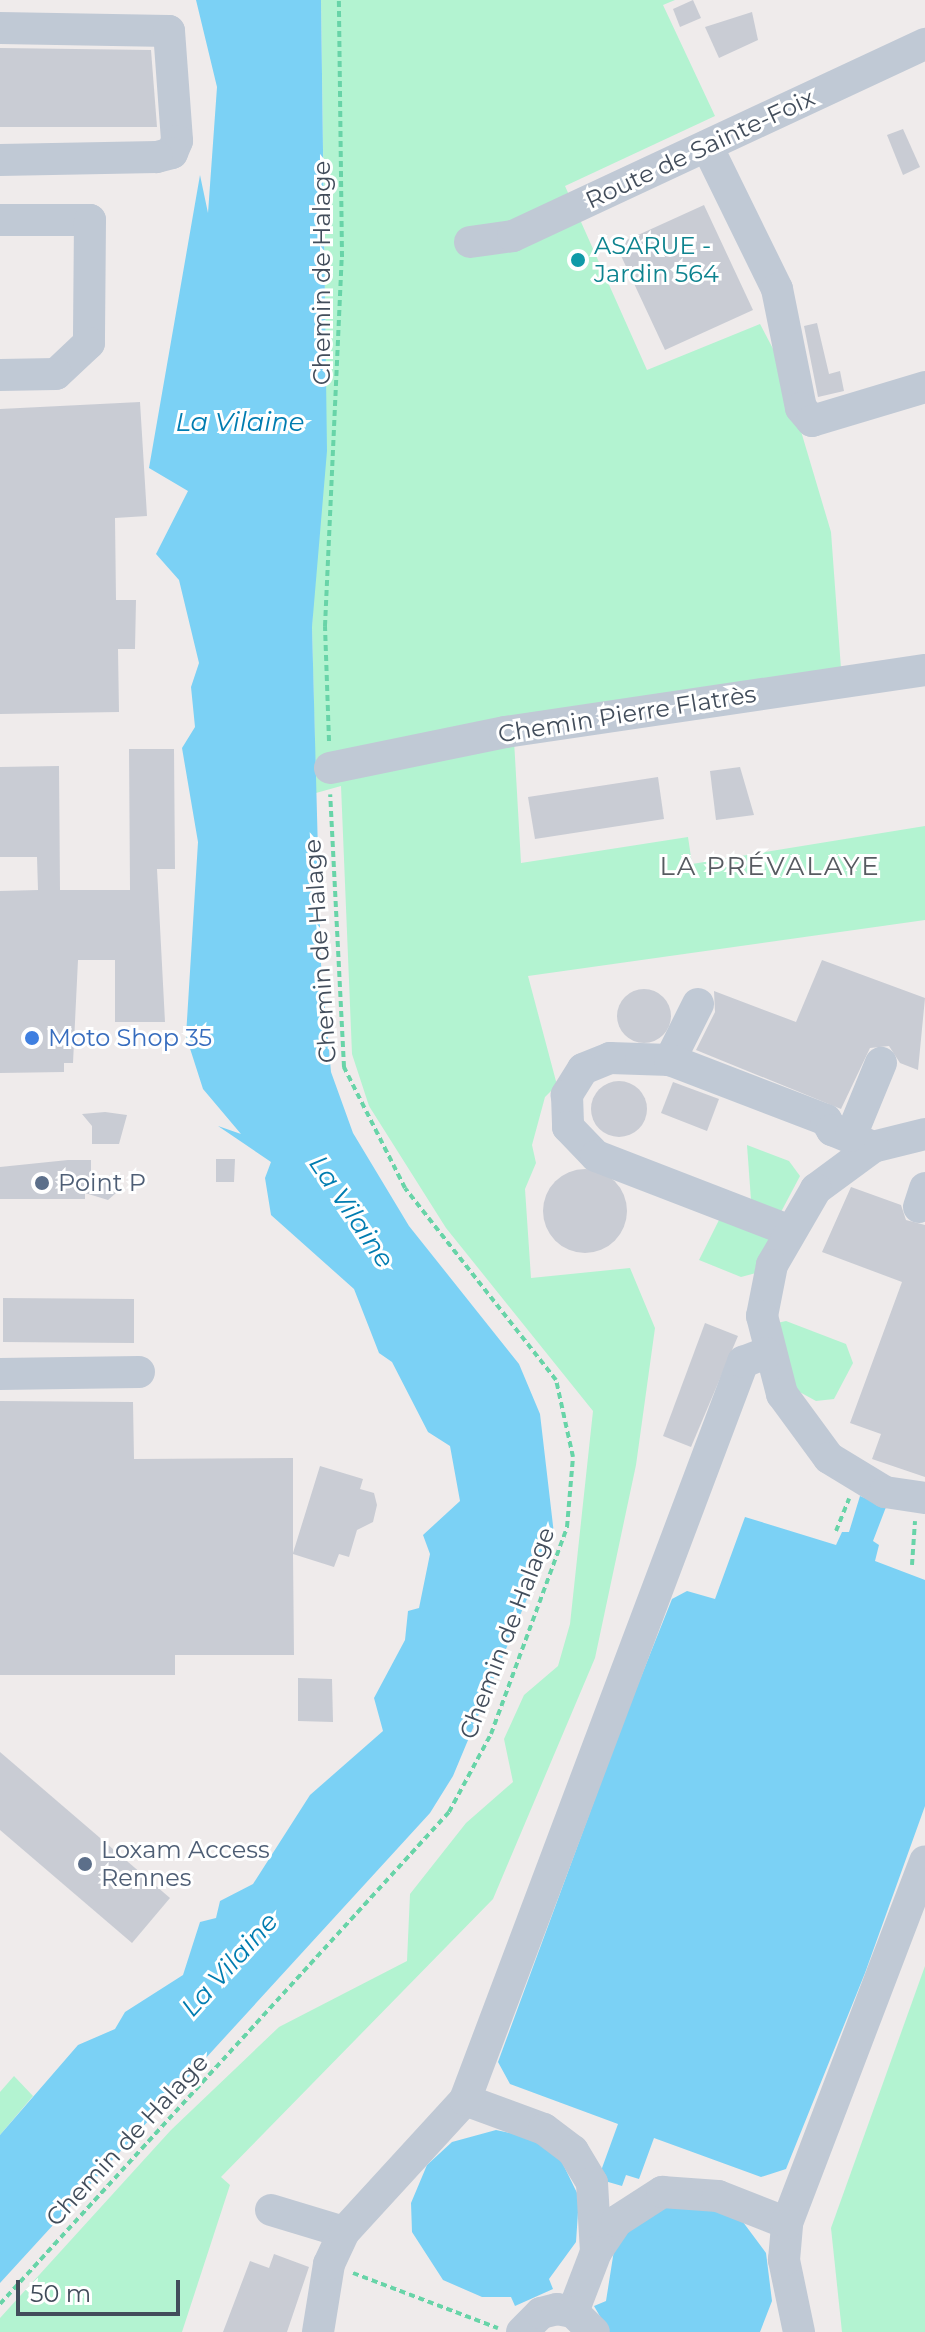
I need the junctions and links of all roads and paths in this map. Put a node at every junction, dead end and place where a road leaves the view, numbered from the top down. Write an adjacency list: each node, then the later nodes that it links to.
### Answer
1 (339, 0): 11 (path, Chemin de Halage)
2 (0, 28): 5 (street)
3 (925, 44): 4 (street, Route de Sainte-Foix)
4 (707, 146): 7 (street, Route de Sainte-Foix); 9 (street)
5 (0, 160)
6 (0, 220): 8 (street)
7 (470, 242)
8 (0, 375)
9 (925, 387)
10 (925, 670): 11 (street, Chemin Pierre Flatrès)
11 (329, 753): 32 (path, Chemin de Halage)
12 (698, 1004): 13 (street)
13 (670, 1060): 16 (street); 17 (street)
14 (881, 1063): 16 (street)
15 (925, 1134): 16 (street)
16 (862, 1142): 17 (street)
17 (788, 1230): 18 (street)
18 (766, 1353): 21 (street); 26 (street)
19 (139, 1372): 20 (street)
20 (0, 1374)
21 (857, 1479): 22 (street); 23 (path)
22 (921, 1498): 24 (path)
23 (836, 1531)
24 (912, 1565)
25 (925, 1861): 28 (street)
26 (465, 2100): 29 (street); 30 (street)
27 (271, 2210): 29 (street)
28 (787, 2223): 30 (street); 37 (street)
29 (344, 2232): 31 (street)
30 (596, 2252): 33 (street)
31 (329, 2264): 34 (street); 35 (path)
32 (0, 2304)
33 (583, 2322): 36 (street)
34 (318, 2332)
35 (508, 2332)
36 (522, 2332)
37 (799, 2332)

